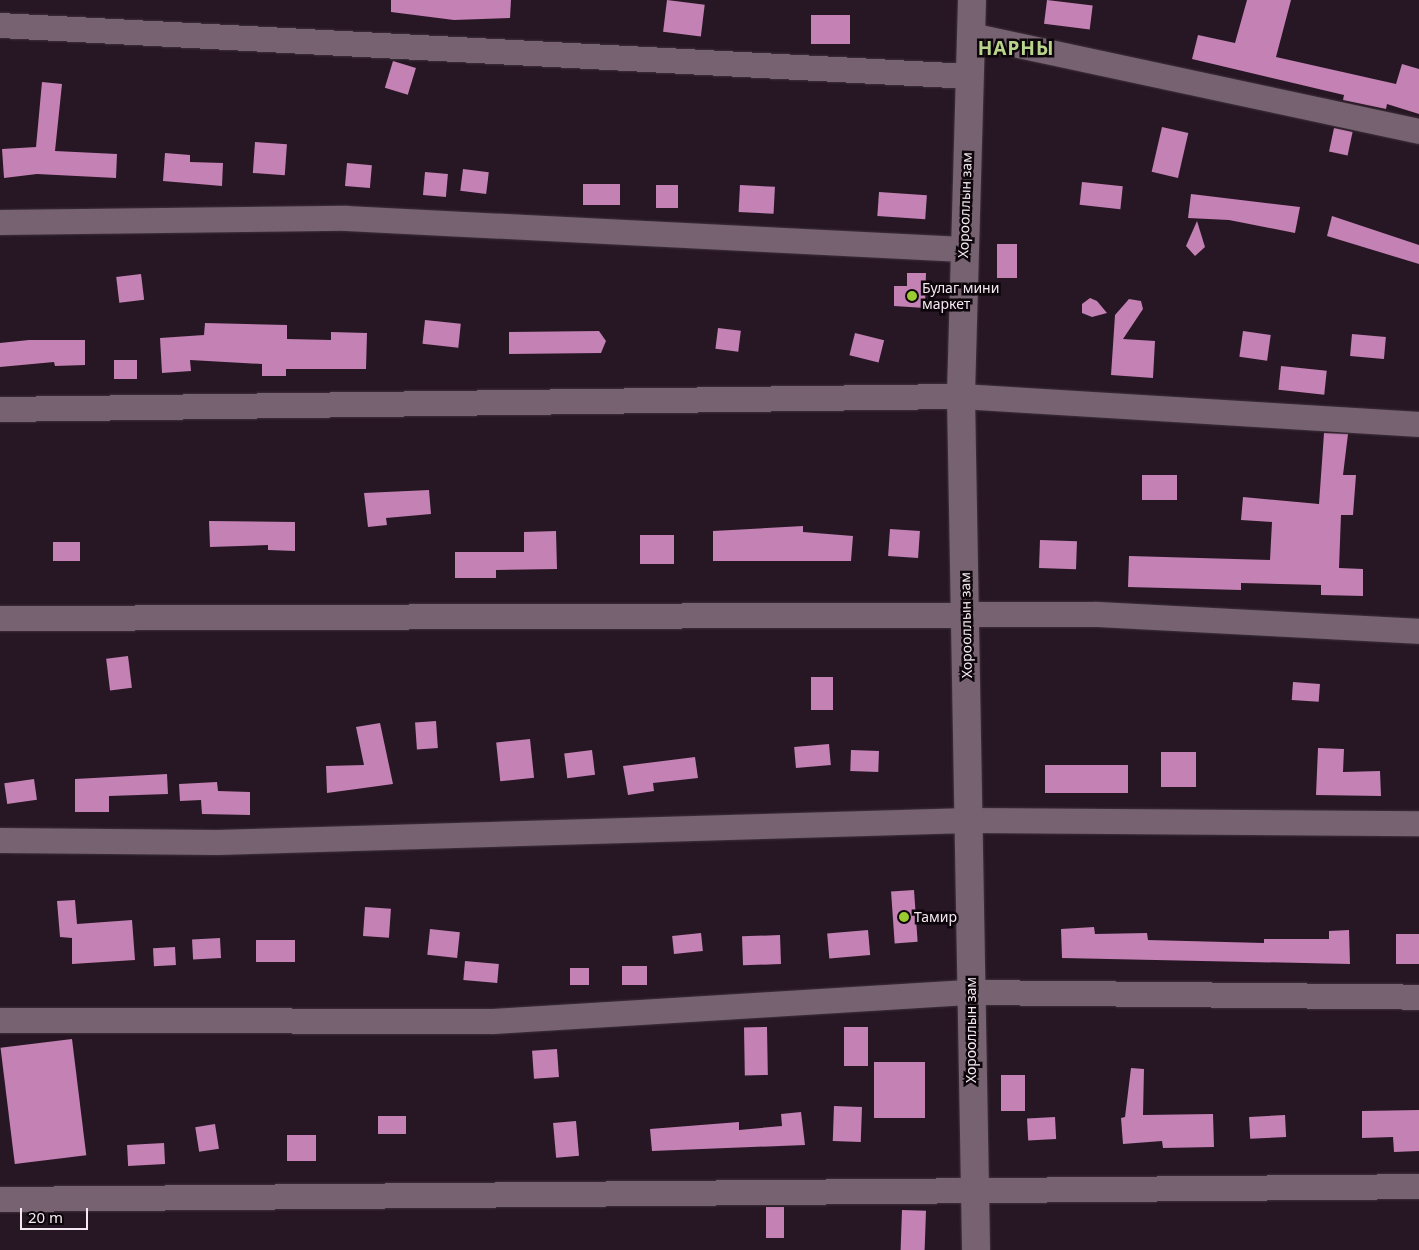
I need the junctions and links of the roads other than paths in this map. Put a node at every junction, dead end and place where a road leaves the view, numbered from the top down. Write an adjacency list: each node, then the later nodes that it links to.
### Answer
1 (972, 0): 3 (street, Хорооллын зам)
2 (0, 25): 4 (street)
3 (971, 35): 4 (street, Хорооллын зам); 5 (street)
4 (970, 76): 7 (street, Хорооллын зам)
5 (1419, 132)
6 (0, 222): 7 (street)
7 (962, 249): 8 (street, Хорооллын зам)
8 (960, 396): 9 (street); 10 (street); 11 (street, Хорооллын зам)
9 (0, 409)
10 (1419, 424)
11 (966, 614): 12 (street); 13 (street); 14 (street, Хорооллын зам)
12 (0, 618)
13 (1419, 631)
14 (969, 820): 15 (street); 16 (street); 17 (street, Хорооллын зам)
15 (1419, 823)
16 (0, 840)
17 (971, 992): 18 (street); 19 (street); 21 (street, Хорооллын зам)
18 (1419, 997)
19 (0, 1020)
20 (1419, 1186): 21 (street)
21 (972, 1191): 22 (street); 23 (street, Хорооллын зам)
22 (0, 1198)
23 (976, 1250)

